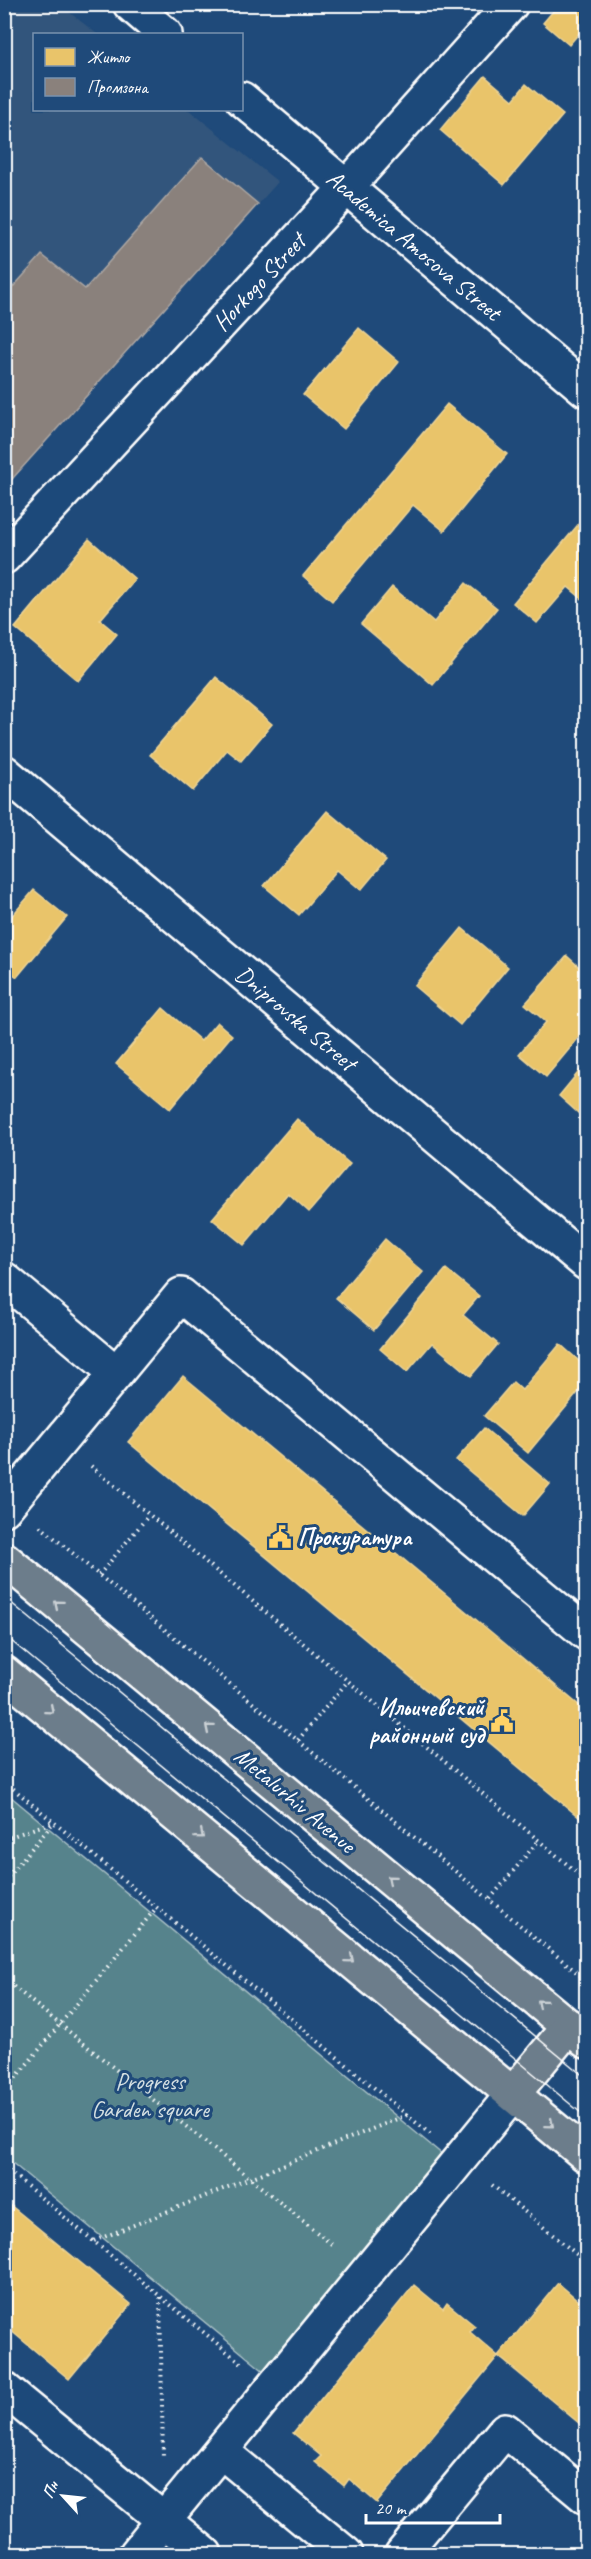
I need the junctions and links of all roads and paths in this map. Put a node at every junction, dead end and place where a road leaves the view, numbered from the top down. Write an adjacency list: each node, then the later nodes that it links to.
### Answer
1 (130, 4): 3 (street)
2 (511, 4): 5 (street, Horkogo Street)
3 (164, 33)
4 (243, 100): 5 (street, Academica Amosova Street)
5 (346, 188): 6 (street, Academica Amosova Street); 7 (street, Horkogo Street)
6 (586, 390)
7 (4, 557)
8 (4, 772): 9 (street, Dniprovska Street)
9 (586, 1263)
10 (4, 1279): 11 (street)
11 (116, 1373): 12 (street); 17 (street)
12 (60, 1441): 13 (street); 14 (path)
13 (8, 1505): 16 (path)
14 (149, 1515): 16 (path); 19 (path)
15 (4, 1559): 32 (main road, Metalurhiv Avenue, one-way to 15)
16 (99, 1575): 20 (path)
17 (586, 1633)
18 (4, 1673): 34 (main road, one-way to 34)
19 (348, 1681): 20 (path); 24 (path)
20 (298, 1740): 27 (path)
21 (4, 1781): 22 (path)
22 (54, 1822): 23 (path); 26 (path); 28 (path)
23 (4, 1839)
24 (539, 1840): 25 (path); 27 (path)
25 (586, 1880)
26 (4, 1881)
27 (490, 1899): 30 (path)
28 (157, 1907): 31 (path); 35 (path)
29 (4, 1979): 31 (path)
30 (586, 1980)
31 (60, 2024): 33 (path); 39 (path)
32 (578, 2033): 34 (main road)
33 (4, 2092)
34 (513, 2094): 36 (main road, one-way to 36); 37 (street)
35 (407, 2115): 37 (path); 39 (path)
36 (586, 2155)
37 (460, 2158): 41 (path); 42 (street)
38 (4, 2167): 40 (path)
39 (250, 2178): 40 (path); 42 (path)
40 (94, 2241): 43 (path)
41 (586, 2262)
42 (366, 2273): 45 (street)
43 (160, 2296): 45 (path); 48 (path)
44 (4, 2389): 48 (street)
45 (272, 2389): 46 (street)
46 (221, 2451): 48 (street); 51 (street)
47 (586, 2497): 52 (street)
48 (164, 2521): 49 (street); 50 (street)
49 (136, 2554)
50 (205, 2554)
51 (346, 2554)
52 (402, 2554)

